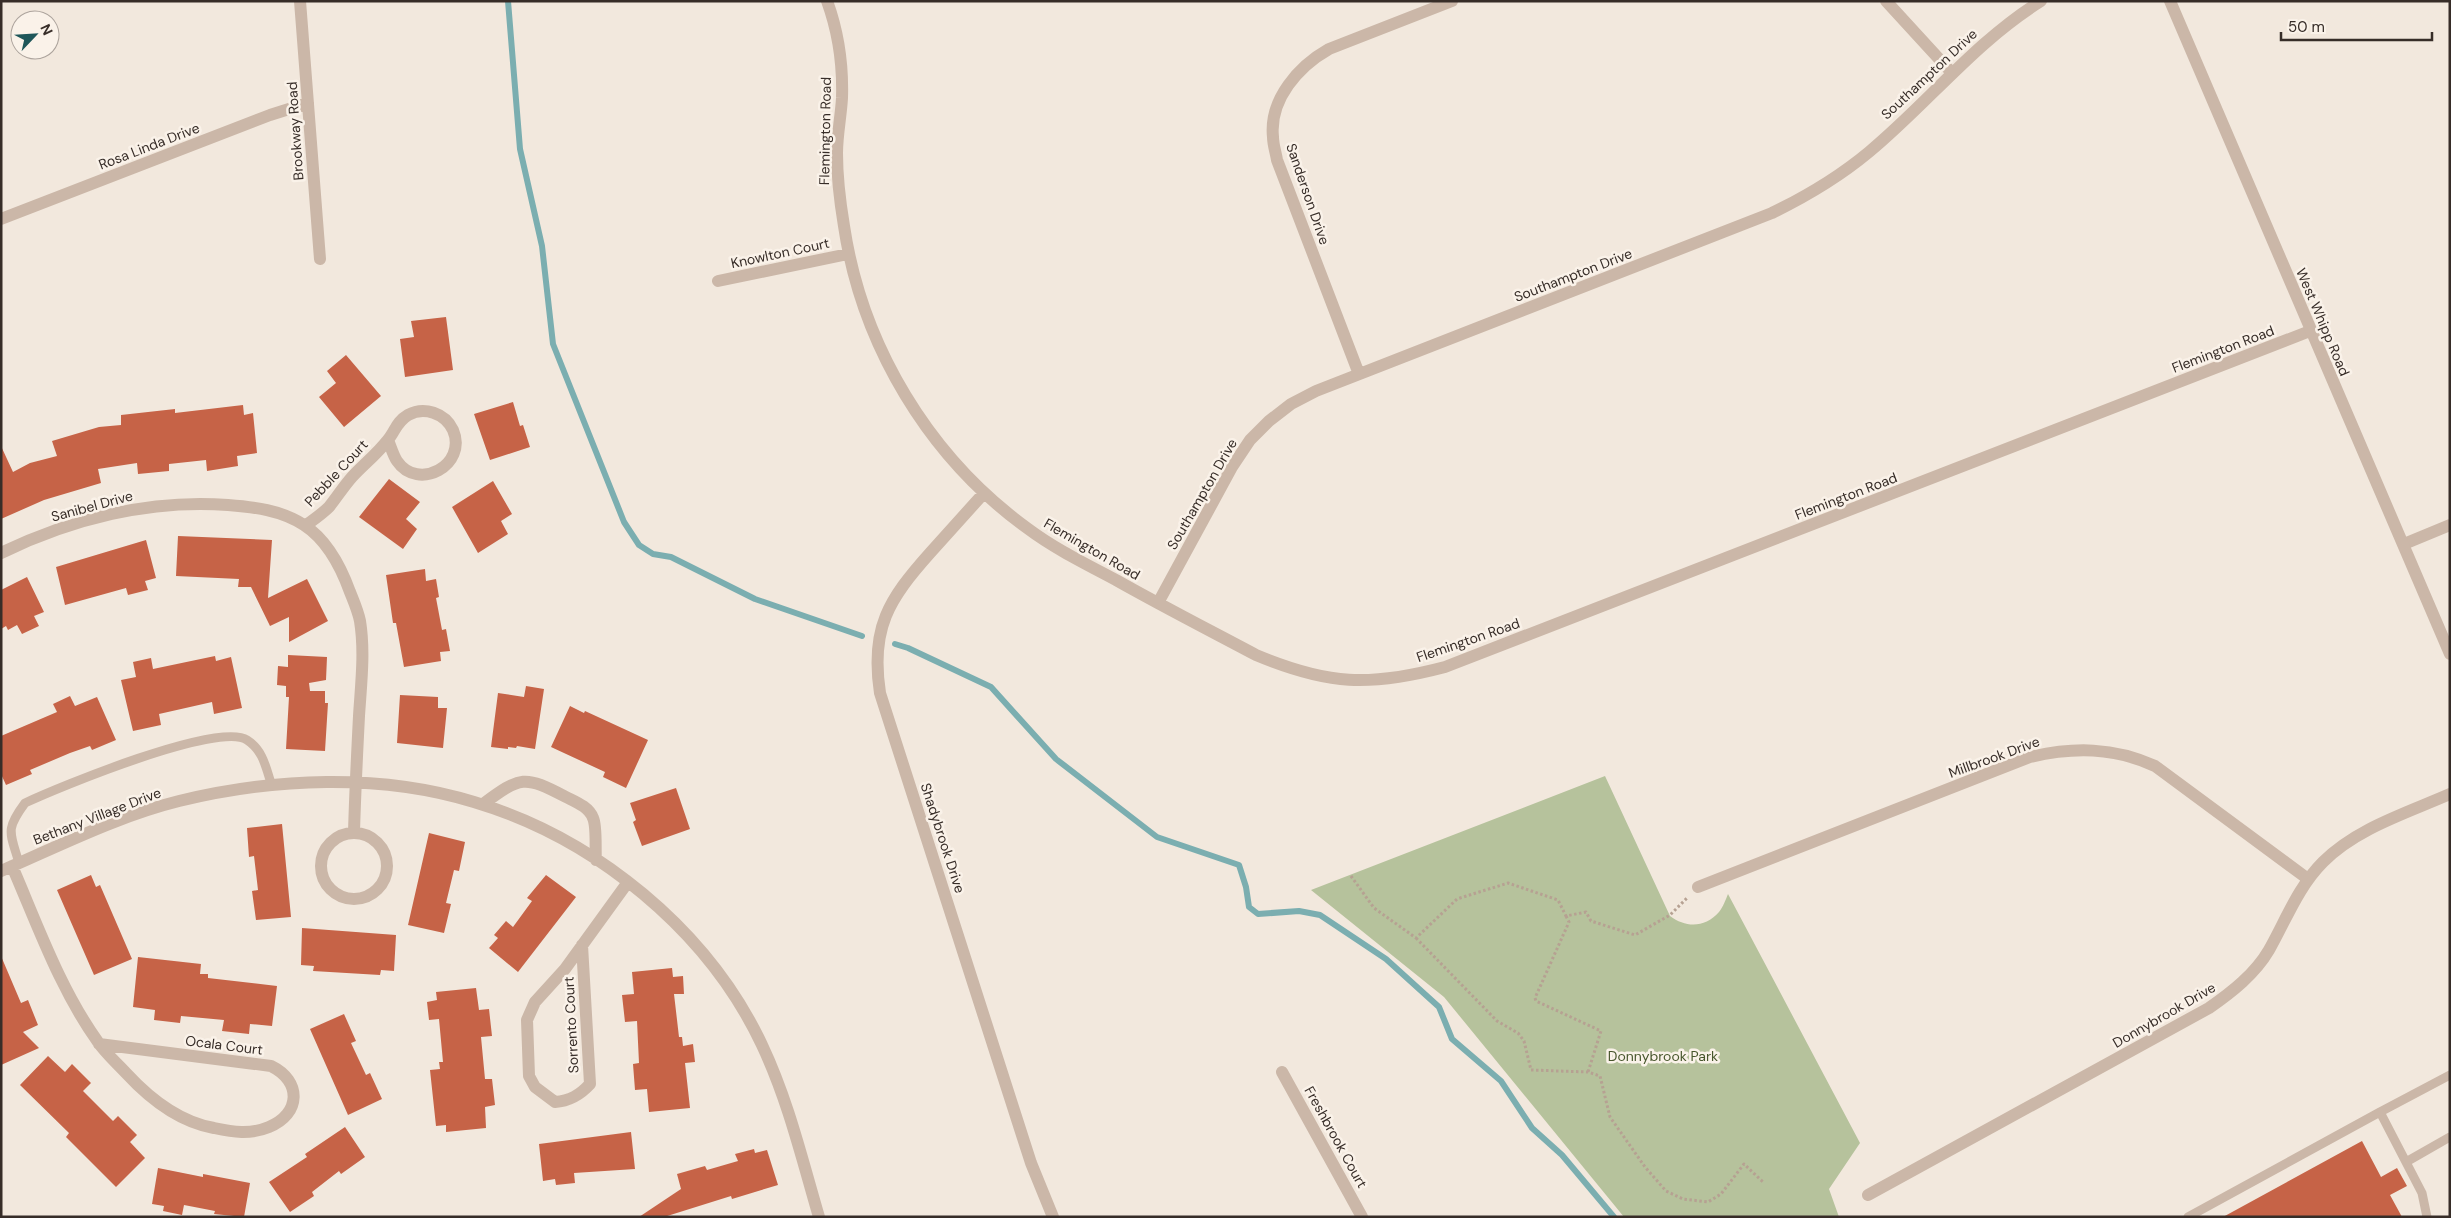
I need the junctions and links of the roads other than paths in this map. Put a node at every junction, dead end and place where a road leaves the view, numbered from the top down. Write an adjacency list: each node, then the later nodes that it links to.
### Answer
1 (300, 1): 8 (street, Brookway Road)
2 (827, 1): 10 (street, Flemington Road)
3 (1452, 1): 14 (street, Sanderson Drive)
4 (1886, 1): 7 (street)
5 (2041, 1): 7 (street, Southampton Drive)
6 (2170, 1): 13 (street, West Whipp Road)
7 (1952, 73): 14 (street, Southampton Drive)
8 (308, 103): 9 (street, Rosa Linda Drive); 11 (street, Brookway Road)
9 (1, 219)
10 (848, 254): 12 (street, Knowlton Court); 16 (street, Flemington Road)
11 (320, 259)
12 (718, 281)
13 (2310, 331): 19 (street, West Whipp Road); 21 (street, Flemington Road)
14 (1359, 374): 21 (street, Southampton Drive)
15 (388, 440): 15 (street, Pebble Court); 18 (street, Pebble Court)
16 (984, 493): 21 (street, Flemington Road); 42 (street, Shadybrook Drive)
17 (2450, 525): 19 (street)
18 (305, 526): 20 (street, Sanibel Drive); 23 (street, Sanibel Drive)
19 (2404, 544): 22 (street, West Whipp Road)
20 (1, 553)
21 (1158, 603)
22 (2450, 654)
23 (355, 783): 24 (street, Bethany Village Drive); 26 (street, Bethany Village Drive); 27 (street, Sanibel Drive)
24 (272, 786): 29 (street, Bethany Village Drive); 29 (lane)
25 (2450, 794): 30 (street, Donnybrook Drive)
26 (483, 804): 28 (street, Bethany Village Drive); 28 (street)
27 (354, 833): 27 (street)
28 (596, 860): 31 (street, Bethany Village Drive)
29 (11, 867): 34 (street, Ocala Court)
30 (2308, 879): 32 (street, Millbrook Drive); 40 (street, Donnybrook Drive)
31 (628, 882): 33 (street, Sorrento Court); 41 (street, Bethany Village Drive)
32 (1698, 886)
33 (582, 945): 33 (street, Sorrento Court)
34 (99, 1044): 34 (street, Ocala Court)
35 (1282, 1072): 43 (street, Freshbrook Court)
36 (2450, 1075): 37 (lane)
37 (2380, 1112): 39 (lane); 44 (lane)
38 (2450, 1137): 39 (lane)
39 (2406, 1162): 45 (lane)
40 (1868, 1195)
41 (819, 1217)
42 (1053, 1217)
43 (1362, 1217)
44 (2188, 1217)
45 (2427, 1217)

